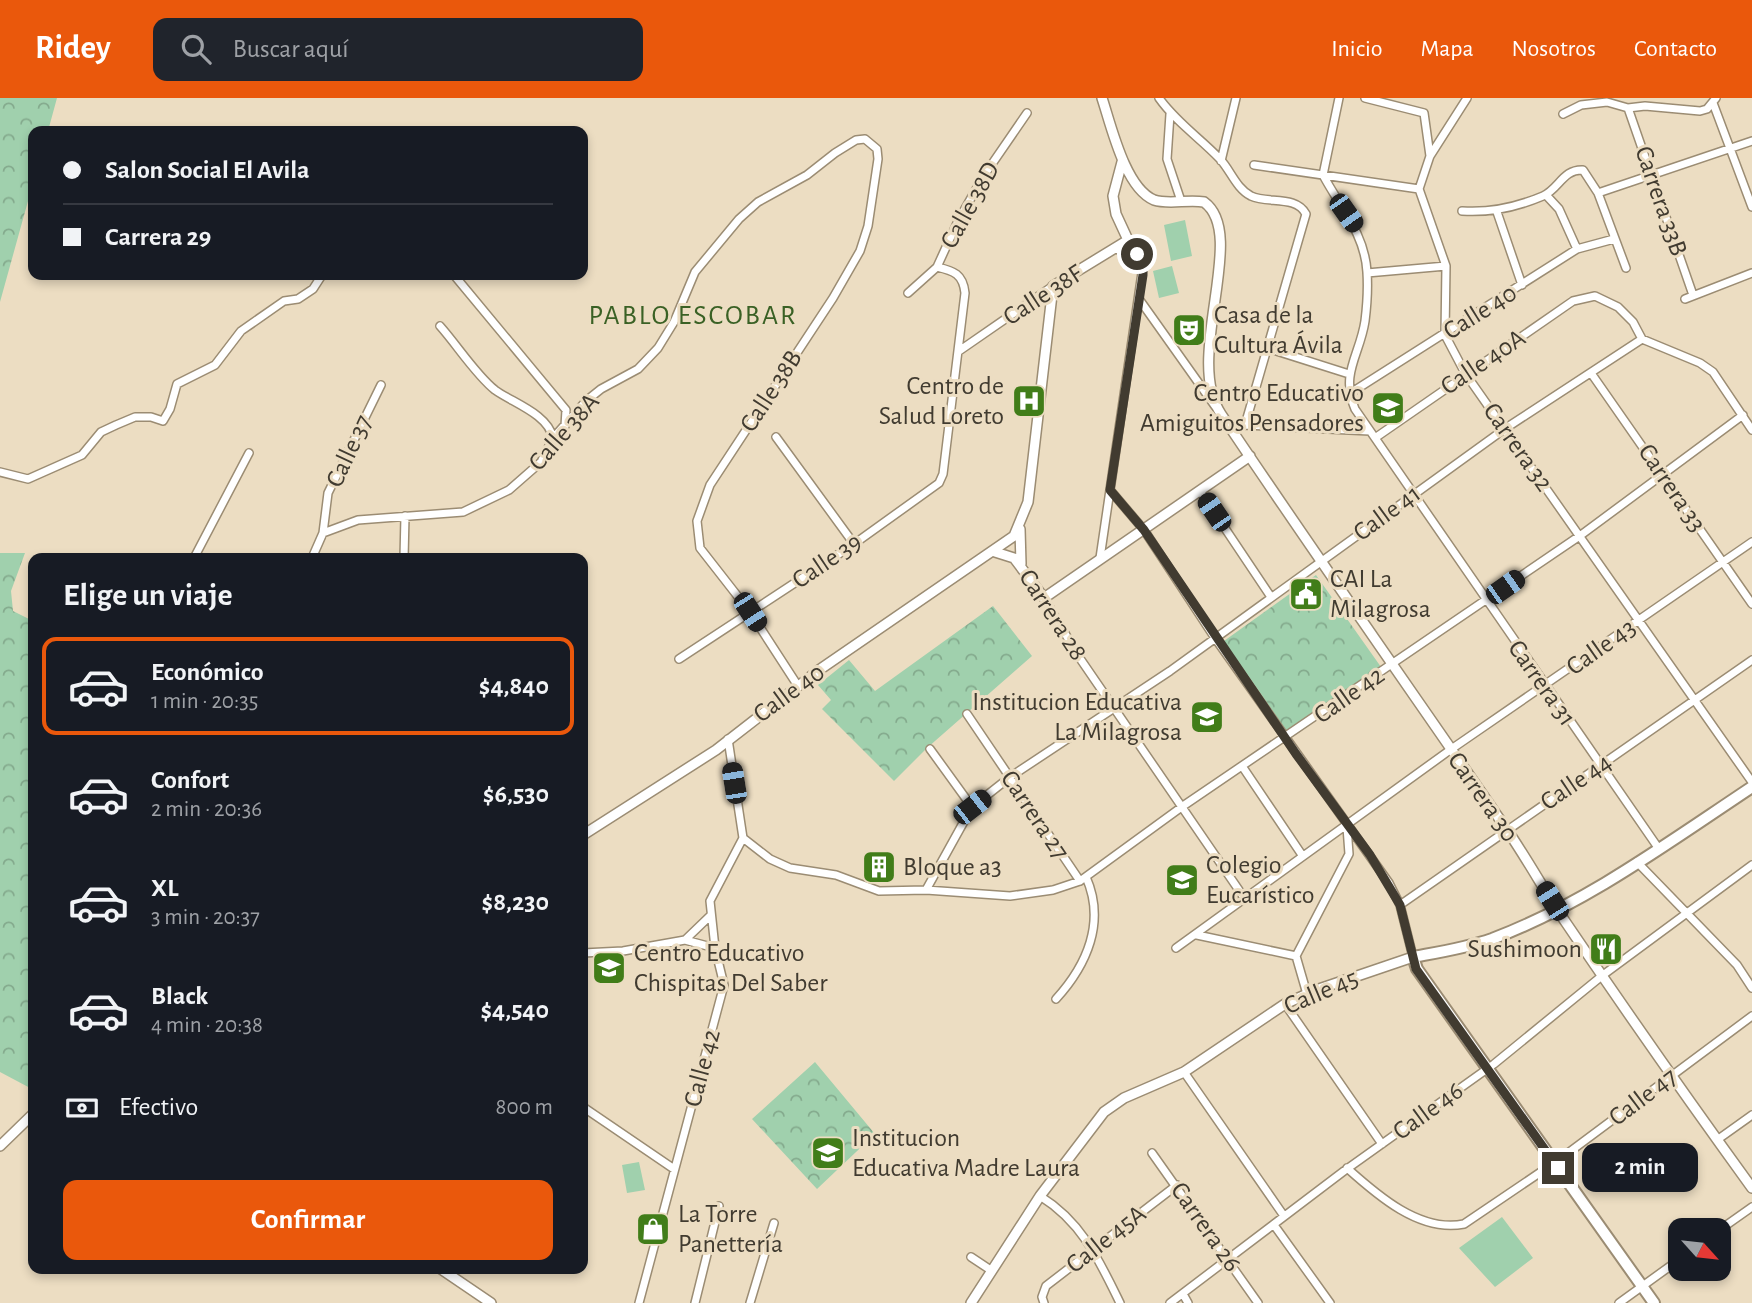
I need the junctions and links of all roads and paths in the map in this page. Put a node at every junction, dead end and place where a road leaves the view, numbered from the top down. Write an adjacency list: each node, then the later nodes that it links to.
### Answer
1 (1102, 98): 17 (street, Carrera 30)
2 (1159, 98): 10 (street)
3 (1236, 98): 16 (street)
4 (1339, 98): 20 (street)
5 (1365, 98): 15 (street)
6 (1467, 98): 15 (street)
7 (1714, 100): 8 (street); 14 (street)
8 (1628, 108): 11 (street); 19 (street, Carrera 33B)
9 (1027, 113): 36 (street, Calle 38D)
10 (1170, 114): 16 (street); 26 (street)
11 (1563, 114)
12 (1752, 141): 14 (street)
13 (873, 144): 59 (street, Calle 38A); 92 (street, Calle 38B)
14 (1731, 149): 19 (street); 27 (street)
15 (1430, 156): 23 (street)
16 (1221, 161): 49 (street)
17 (1122, 162): 21 (street, Carrera 30); 22 (street)
18 (1254, 165): 20 (street)
19 (1653, 174): 24 (street); 39 (street, Carrera 33B)
20 (1323, 175): 23 (street); 38 (street, Carrera 31)
21 (1138, 186): 22 (street); 26 (street, Carrera 30)
22 (1116, 189): 31 (street)
23 (1419, 189): 35 (street, Carrera 32)
24 (1598, 193): 25 (street); 30 (street)
25 (1546, 195): 29 (street); 33 (street)
26 (1178, 201): 56 (street, Carrera 30)
27 (1752, 207)
28 (1462, 211): 29 (street)
29 (1497, 212): 42 (street)
30 (1614, 239): 33 (street, Calle 40); 37 (street)
31 (1128, 240): 32 (street, Calle 38F); 34 (street)
32 (1115, 248): 34 (street); 43 (street, Calle 38F)
33 (1577, 249): 42 (street, Calle 40)
34 (1137, 254): 45 (street)
35 (1446, 266): 38 (street); 47 (street, Carrera 32)
36 (937, 267): 44 (street, Calle 38D); 50 (street)
37 (1626, 268)
38 (1367, 273): 53 (street, Carrera 31)
39 (1752, 273)
40 (319, 280): 68 (street)
41 (458, 280): 59 (street)
42 (1522, 285): 47 (street, Calle 40)
43 (1053, 286): 50 (street, Calle 38F); 74 (street)
44 (908, 293)
45 (1139, 298): 56 (street, Carrera 30); 70 (street)
46 (440, 326): 65 (street)
47 (1445, 335): 51 (street, Carrera 32); 55 (street, Calle 40)
48 (1642, 338): 51 (street, Calle 40A); 52 (street, Calle 41); 57 (street)
49 (1267, 348): 53 (street); 58 (street)
50 (959, 351): 79 (street, Calle 39)
51 (1465, 373): 60 (street, Carrera 32); 63 (street, Calle 40A)
52 (1591, 373): 60 (street, Calle 41); 69 (street, Carrera 33)
53 (1349, 374): 55 (street, Carrera 31)
54 (381, 385): 76 (street, Calle 37)
55 (1349, 394): 63 (street, Carrera 31)
56 (1216, 406): 61 (street, Carrera 30)
57 (1743, 415): 62 (street); 69 (street, Calle 42)
58 (1245, 425): 61 (street); 63 (street)
59 (565, 427): 65 (street, Calle 38A)
60 (1506, 428): 72 (street, Calle 41); 77 (street, Carrera 32)
61 (1232, 430): 67 (street, Carrera 30)
62 (1752, 430)
63 (1372, 435): 72 (street, Carrera 31)
64 (776, 437): 79 (street)
65 (553, 438): 73 (street, Calle 38A)
66 (249, 453): 81 (street)
67 (1250, 456): 71 (street); 85 (street, Carrera 30)
68 (0, 472)
69 (1663, 472): 77 (street, Calle 42); 86 (street, Carrera 33)
70 (1110, 490): 75 (street); 84 (street)
71 (1200, 491): 75 (street); 88 (street)
72 (1413, 494): 85 (street, Calle 41); 90 (street, Carrera 31)
73 (405, 516): 76 (street, Calle 38A); 83 (street)
74 (1020, 527): 80 (street, Calle 40); 87 (street)
75 (1144, 530): 84 (street); 94 (street)
76 (323, 533): 82 (street, Calle 37)
77 (1581, 535): 90 (street, Calle 42); 93 (street, Carrera 32)
78 (1752, 542): 86 (street, Calle 43)
79 (853, 544): 92 (street, Calle 39)
80 (995, 552): 87 (street, Carrera 28); 98 (street, Calle 40)
81 (197, 553)
82 (315, 553)
83 (404, 553)
84 (1100, 558): 89 (street)
85 (1319, 562): 88 (street, Calle 41); 97 (street, Carrera 30)
86 (1723, 562): 91 (street, Carrera 33); 93 (street, Calle 43)
87 (1021, 565): 89 (street, Carrera 28)
88 (1271, 597): 94 (street, Calle 41)
89 (1044, 598): 101 (street, Carrera 28)
90 (1486, 600): 97 (street, Calle 42); 99 (street, Carrera 31)
91 (1752, 604)
92 (750, 612): 95 (street, Calle 39); 98 (street)
93 (1640, 619): 99 (street, Calle 43); 100 (street, Carrera 32)
94 (1215, 638): 101 (street, Calle 41); 104 (street)
95 (679, 659)
96 (1752, 660): 100 (street, Calle 44)
97 (1391, 666): 104 (street, Calle 42); 106 (street, Carrera 30)
98 (798, 686): 103 (street, Calle 40)
99 (1544, 687): 106 (street, Calle 43); 108 (street, Carrera 31)
100 (1696, 699): 108 (street, Calle 44); 110 (street, Carrera 32)
101 (1115, 707): 109 (street, Calle 41); 112 (street, Carrera 28)
102 (967, 715): 109 (street, Carrera 27)
103 (728, 738): 116 (street, Calle 40); 117 (street)
104 (1286, 738): 107 (street, Calle 42); 114 (street)
105 (930, 749): 113 (street)
106 (1450, 750): 114 (street, Calle 43); 115 (street, Carrera 30)
107 (1242, 766): 112 (street, Calle 42); 119 (street)
108 (1600, 766): 115 (street, Calle 44); 118 (street, Carrera 31)
109 (1010, 777): 113 (street, Calle 41); 122 (street, Carrera 27)
110 (1752, 782)
111 (1752, 788): 118 (main road, Calle 45)
112 (1183, 806): 122 (street, Calle 42); 124 (street, Carrera 28)
113 (972, 807): 123 (street, Calle 41)
114 (1347, 826): 119 (street, Calle 43); 125 (street); 134 (street)
115 (1507, 829): 125 (street, Calle 44); 126 (street, Carrera 30)
116 (588, 832)
117 (743, 838): 123 (street, Calle 42); 128 (street, Calle 42)
118 (1658, 849): 120 (main road, Calle 45)
119 (1302, 855): 124 (street, Calle 43)
120 (1637, 862): 126 (main road, Calle 45); 127 (street)
121 (1752, 865): 127 (street, Calle 46)
122 (1083, 879): 123 (street, Calle 42); 139 (street)
123 (926, 890)
124 (1245, 899): 129 (street, Calle 43)
125 (1400, 905): 135 (street)
126 (1558, 909): 135 (main road, Calle 45); 136 (street, Carrera 30)
127 (1688, 914): 136 (street, Calle 46); 137 (street)
128 (711, 915): 130 (street); 131 (street, Calle 42)
129 (1197, 935): 132 (street, Calle 43); 134 (street)
130 (685, 940): 131 (street); 133 (street)
131 (715, 948): 154 (street, Calle 42)
132 (1176, 948)
133 (588, 953)
134 (1296, 956): 138 (street)
135 (1413, 957): 138 (street, Calle 45); 142 (main road)
136 (1603, 975): 142 (street, Calle 46); 144 (street, Carrera 30)
137 (1752, 988)
138 (1307, 994): 140 (street, Calle 45)
139 (1056, 999)
140 (1286, 1004): 143 (street, Calle 45); 149 (street)
141 (1752, 1016): 144 (street, Calle 47)
142 (1487, 1069): 149 (street, Calle 46); 152 (main road)
143 (1184, 1072): 157 (street, Calle 45); 160 (street)
144 (1673, 1075): 148 (street, Carrera 30); 152 (street, Calle 47)
145 (588, 1110): 154 (street)
146 (1752, 1115): 148 (street)
147 (28, 1119): 150 (street)
148 (1717, 1140): 156 (street, Carrera 30)
149 (1382, 1144): 153 (street, Calle 46)
150 (0, 1146)
151 (1152, 1153): 155 (street, Carrera 26)
152 (1554, 1163): 153 (street, Calle 47); 170 (main road)
153 (1347, 1168): 160 (street, Calle 46)
154 (674, 1169): 174 (street, Calle 42)
155 (1177, 1185): 164 (street, Calle 45A); 166 (street, Carrera 26)
156 (1752, 1188)
157 (1040, 1196): 164 (street); 168 (street, Calle 45)
158 (719, 1206): 175 (street)
159 (1752, 1207): 161 (street)
160 (1284, 1216): 163 (street, Calle 46)
161 (1731, 1222)
162 (774, 1223): 176 (street)
163 (1274, 1225): 166 (street, Calle 46); 182 (street)
164 (1093, 1248): 172 (street, Calle 45A); 178 (street)
165 (971, 1257): 168 (street)
166 (1228, 1259): 171 (street, Calle 46); 181 (street, Carrera 26)
167 (1668, 1268): 170 (street)
168 (992, 1271): 177 (street, Calle 45)
169 (448, 1274): 173 (street)
170 (1642, 1286): 183 (street); 184 (main road)
171 (1183, 1294): 179 (street, Calle 46); 180 (street)
172 (1043, 1300)
173 (491, 1303)
174 (639, 1303)
175 (695, 1303)
176 (750, 1303)
177 (971, 1303)
178 (1120, 1303)
179 (1170, 1303)
180 (1188, 1303)
181 (1258, 1303)
182 (1330, 1303)
183 (1619, 1303)
184 (1654, 1303)

